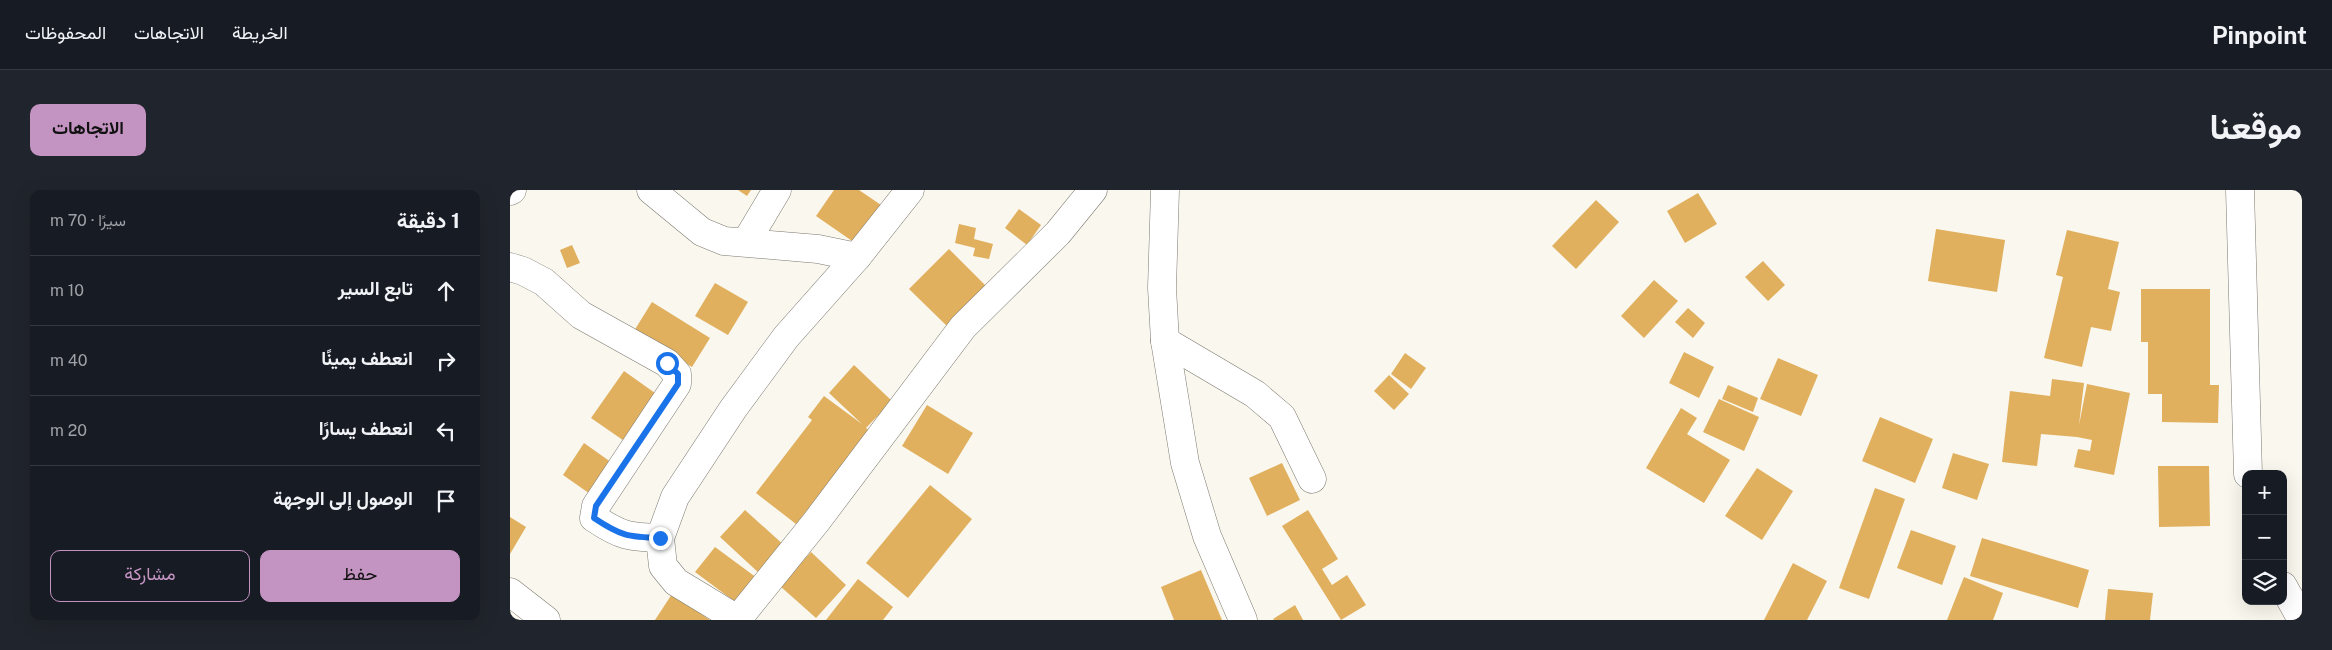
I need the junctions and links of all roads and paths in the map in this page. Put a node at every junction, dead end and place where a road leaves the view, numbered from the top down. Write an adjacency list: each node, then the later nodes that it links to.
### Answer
1 (651, 190): 7 (street)
2 (777, 190): 7 (street)
3 (910, 190): 8 (street)
4 (1093, 190): 17 (street)
5 (1165, 190): 10 (street)
6 (2240, 190): 11 (street)
7 (746, 242): 8 (street)
8 (857, 257): 13 (street)
9 (510, 267): 13 (street)
10 (1165, 340): 12 (street); 18 (street)
11 (2248, 470)
12 (1312, 480)
13 (660, 538): 17 (street)
14 (510, 592): 16 (street)
15 (2287, 593): 19 (street)
16 (546, 620)
17 (737, 620)
18 (1243, 620)
19 (2302, 620)

